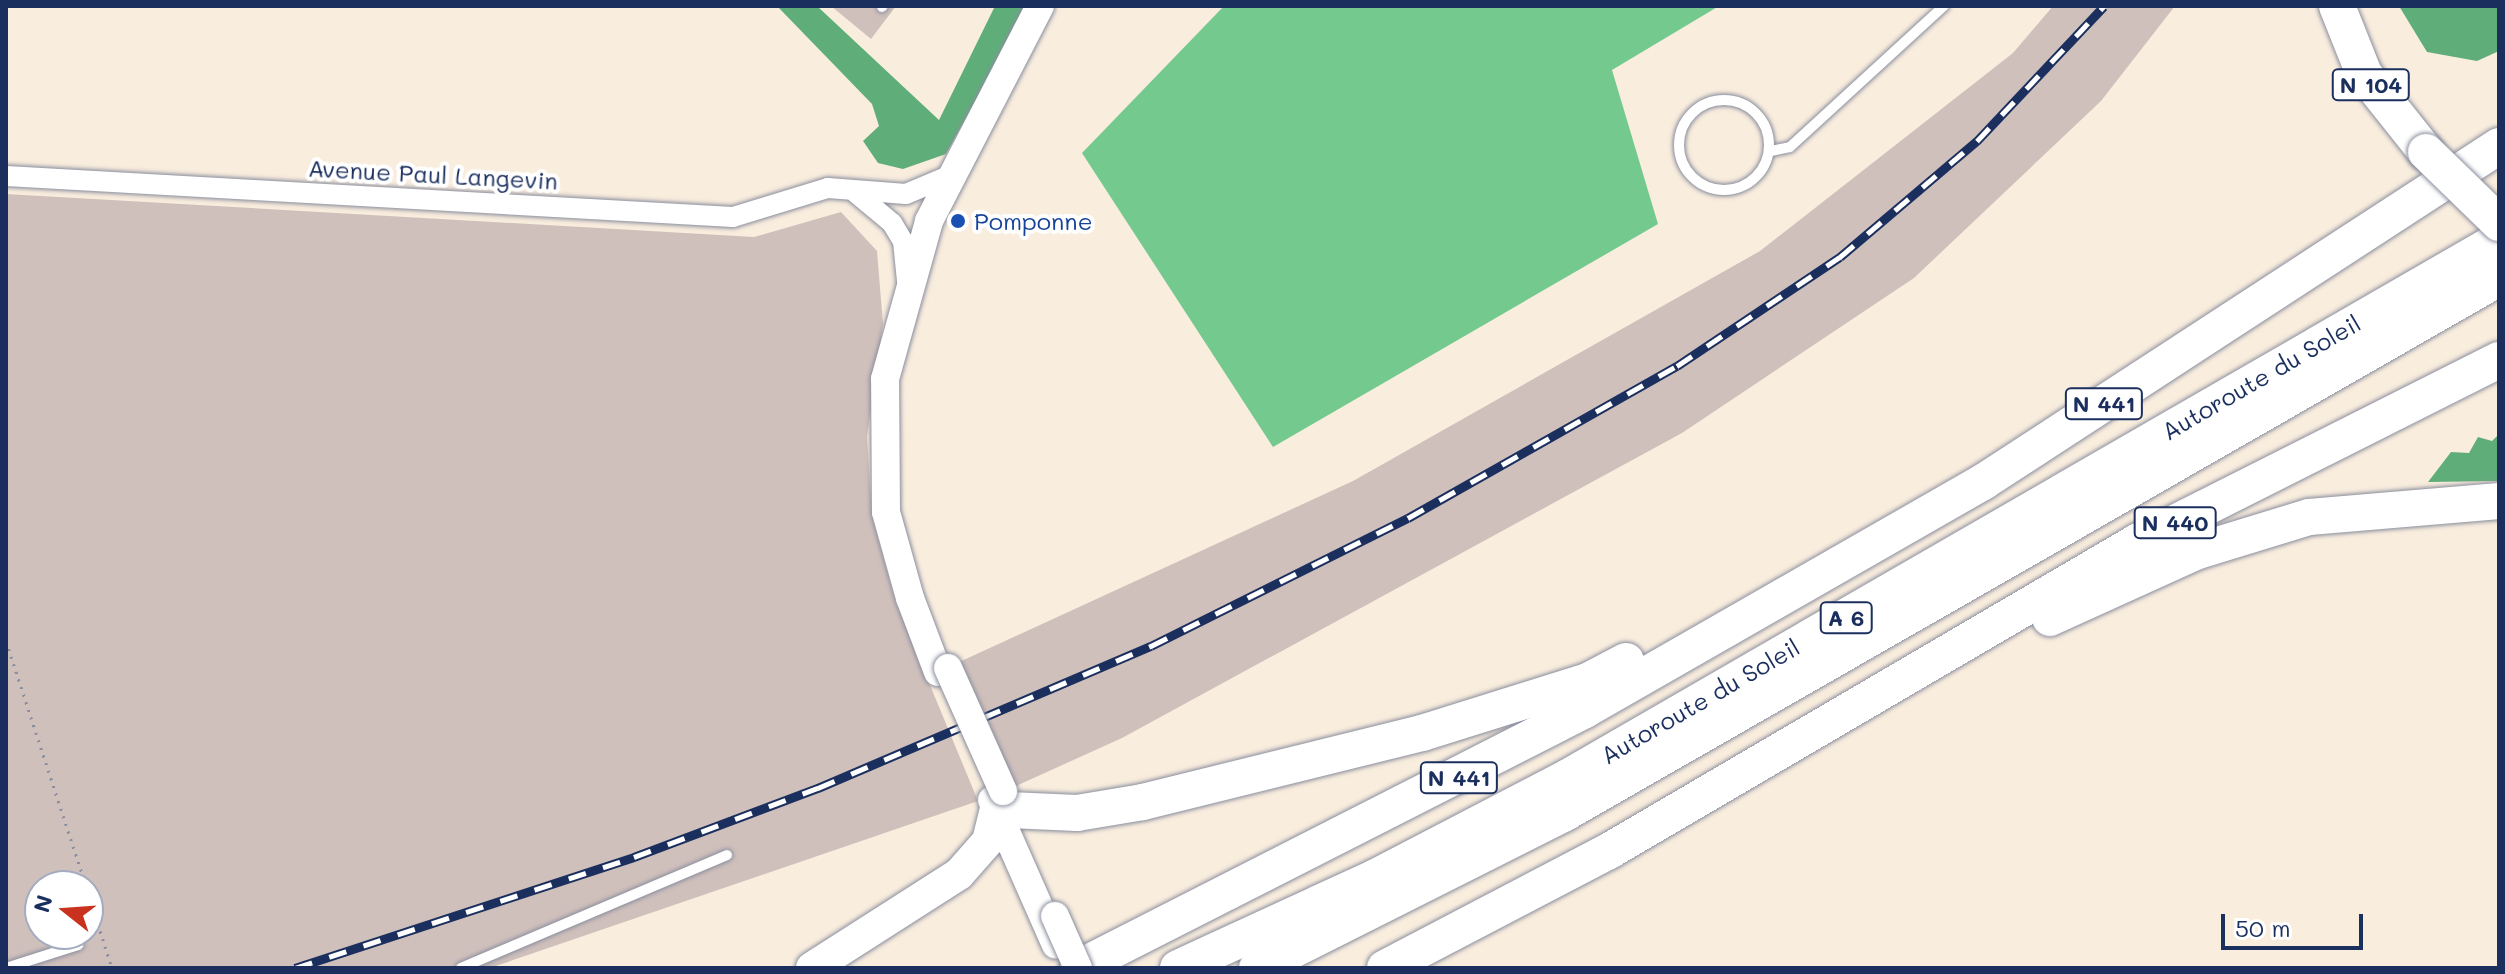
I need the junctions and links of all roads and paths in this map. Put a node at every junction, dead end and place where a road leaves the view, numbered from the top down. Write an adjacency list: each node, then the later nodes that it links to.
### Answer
1 (1040, 6): 8 (main road)
2 (1054, 6): 20 (main road)
3 (1944, 6): 6 (lane)
4 (2337, 6): 12 (highway, N 104, bridge)
5 (2499, 146): 11 (highway)
6 (1771, 151): 6 (lane)
7 (2499, 164): 11 (highway, N 441)
8 (951, 175): 10 (street, Avenue Paul Langevin); 15 (main road)
9 (6, 176): 10 (street, Avenue Paul Langevin)
10 (853, 191): 15 (street)
11 (2406, 210): 18 (highway, N 441)
12 (2499, 223)
13 (2499, 240): 35 (highway, Autoroute du Soleil / A 6)
14 (2499, 278): 36 (highway, Autoroute du Soleil / A 6)
15 (908, 285): 20 (main road)
16 (2499, 360): 21 (highway, N 440)
17 (2499, 501): 21 (highway)
18 (1795, 588): 22 (highway); 28 (highway, N 441)
19 (6, 641): 24 (path)
20 (943, 670): 22 (main road, bridge)
21 (1892, 689): 37 (highway, N 440)
22 (1000, 802): 25 (main road); 32 (main road)
23 (727, 855): 31 (lane)
24 (81, 870)
25 (1050, 918): 33 (main road); 34 (main road, bridge)
26 (104, 943): 30 (path)
27 (62, 950): 29 (lane)
28 (1113, 950): 33 (highway); 34 (highway, N 441)
29 (6, 968)
30 (112, 968)
31 (461, 968)
32 (812, 968)
33 (1066, 968)
34 (1078, 968)
35 (1178, 968)
36 (1257, 968)
37 (1385, 968)

